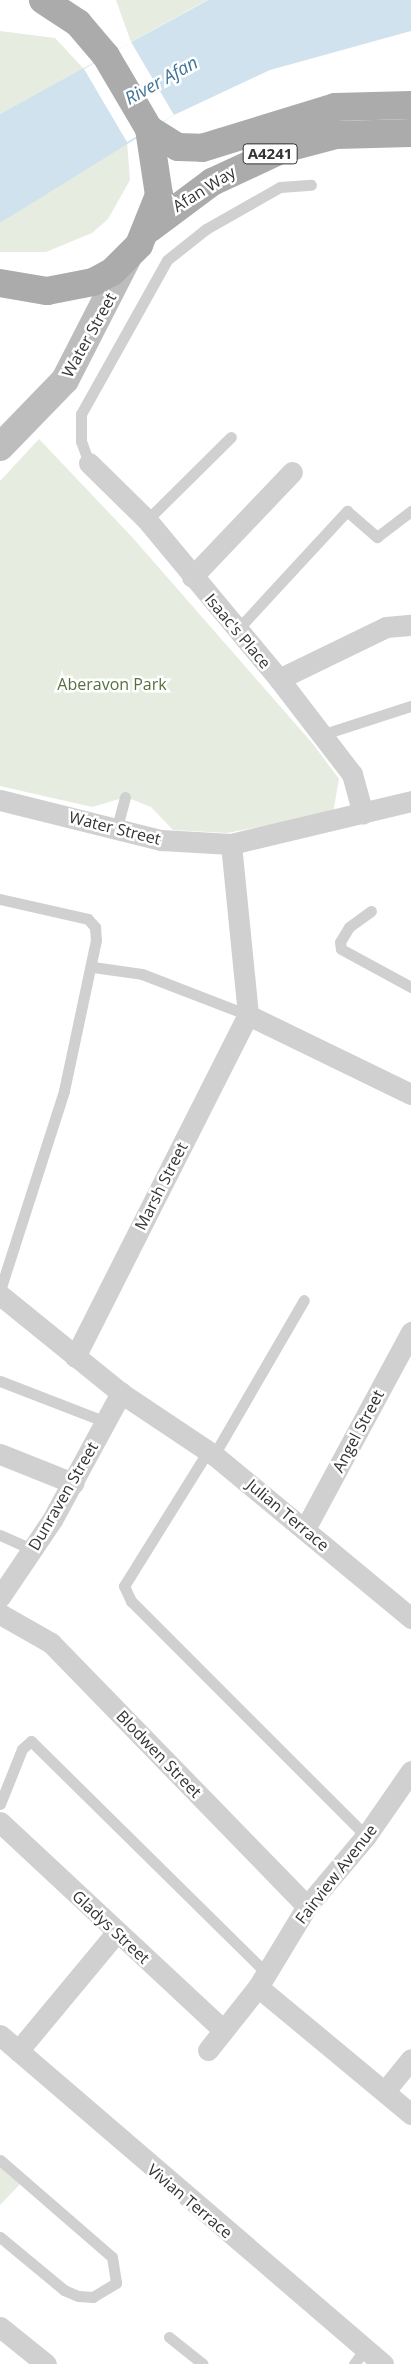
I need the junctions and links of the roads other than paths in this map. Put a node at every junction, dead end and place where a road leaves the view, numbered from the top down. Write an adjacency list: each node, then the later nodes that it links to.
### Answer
1 (58, 3): 3 (main road, A4241)
2 (411, 104): 3 (main road, Afan Way / A4241)
3 (149, 129): 6 (main road, A4241)
4 (411, 132): 6 (main road, Afan Way / A4241)
5 (311, 185): 11 (lane)
6 (149, 230): 7 (main road, A4241)
7 (127, 259): 8 (main road, A4241); 10 (street, Water Street)
8 (0, 283)
9 (231, 437): 14 (lane)
10 (0, 447)
11 (89, 462): 14 (street, Isaac's Place)
12 (292, 472): 15 (street)
13 (411, 511): 17 (lane)
14 (147, 520): 15 (street, Isaac's Place)
15 (192, 577): 17 (street, Isaac's Place)
16 (411, 625): 18 (street)
17 (238, 629): 18 (street, Isaac's Place)
18 (279, 680): 20 (street, Isaac's Place)
19 (411, 706): 20 (lane)
20 (321, 735): 24 (street, Isaac's Place)
21 (126, 797): 25 (lane)
22 (0, 800): 25 (street, Water Street)
23 (411, 800): 24 (street, Water Street)
24 (363, 814): 26 (street, Water Street)
25 (116, 827): 26 (street, Water Street)
26 (231, 844): 31 (street)
27 (0, 899): 29 (lane)
28 (371, 911): 30 (lane)
29 (93, 966): 31 (lane); 33 (lane)
30 (411, 987)
31 (248, 1015): 32 (street); 37 (street, Marsh Street)
32 (410, 1091)
33 (0, 1290)
34 (0, 1295): 37 (street, Julian Terrace)
35 (304, 1300): 41 (lane)
36 (411, 1332): 44 (street, Angel Street)
37 (75, 1357): 39 (street, Julian Terrace)
38 (0, 1381): 40 (lane)
39 (122, 1393): 40 (street, Dunraven Street); 41 (street, Julian Terrace)
40 (106, 1422): 43 (street, Dunraven Street)
41 (211, 1453): 44 (street, Julian Terrace); 53 (lane)
42 (0, 1454): 43 (street)
43 (73, 1483): 46 (street, Dunraven Street)
44 (305, 1529): 49 (street, Julian Terrace)
45 (0, 1535): 46 (lane)
46 (32, 1550): 47 (street, Dunraven Street)
47 (0, 1597)
48 (0, 1614): 54 (street, Blodwen Street)
49 (411, 1618)
50 (411, 1771): 53 (street, Fairview Avenue)
51 (0, 1804): 56 (lane)
52 (0, 1822): 55 (street, Gladys Street)
53 (366, 1836): 54 (street, Fairview Avenue)
54 (307, 1906): 56 (street, Fairview Avenue)
55 (116, 1932): 57 (street, Gladys Street); 60 (street)
56 (262, 1980): 57 (street, Fairview Avenue); 62 (street)
57 (223, 2030): 59 (street, Fairview Avenue)
58 (0, 2035): 60 (street, Vivian Terrace)
59 (208, 2050)
60 (18, 2051): 68 (street, Vivian Terrace)
61 (411, 2059): 62 (street)
62 (385, 2091): 63 (street)
63 (411, 2114)
64 (0, 2160): 65 (lane)
65 (0, 2238)
66 (0, 2327): 69 (street)
67 (169, 2337): 70 (lane)
68 (359, 2357): 71 (street, Vivian Terrace)
69 (46, 2364)
70 (203, 2364)
71 (382, 2364)

